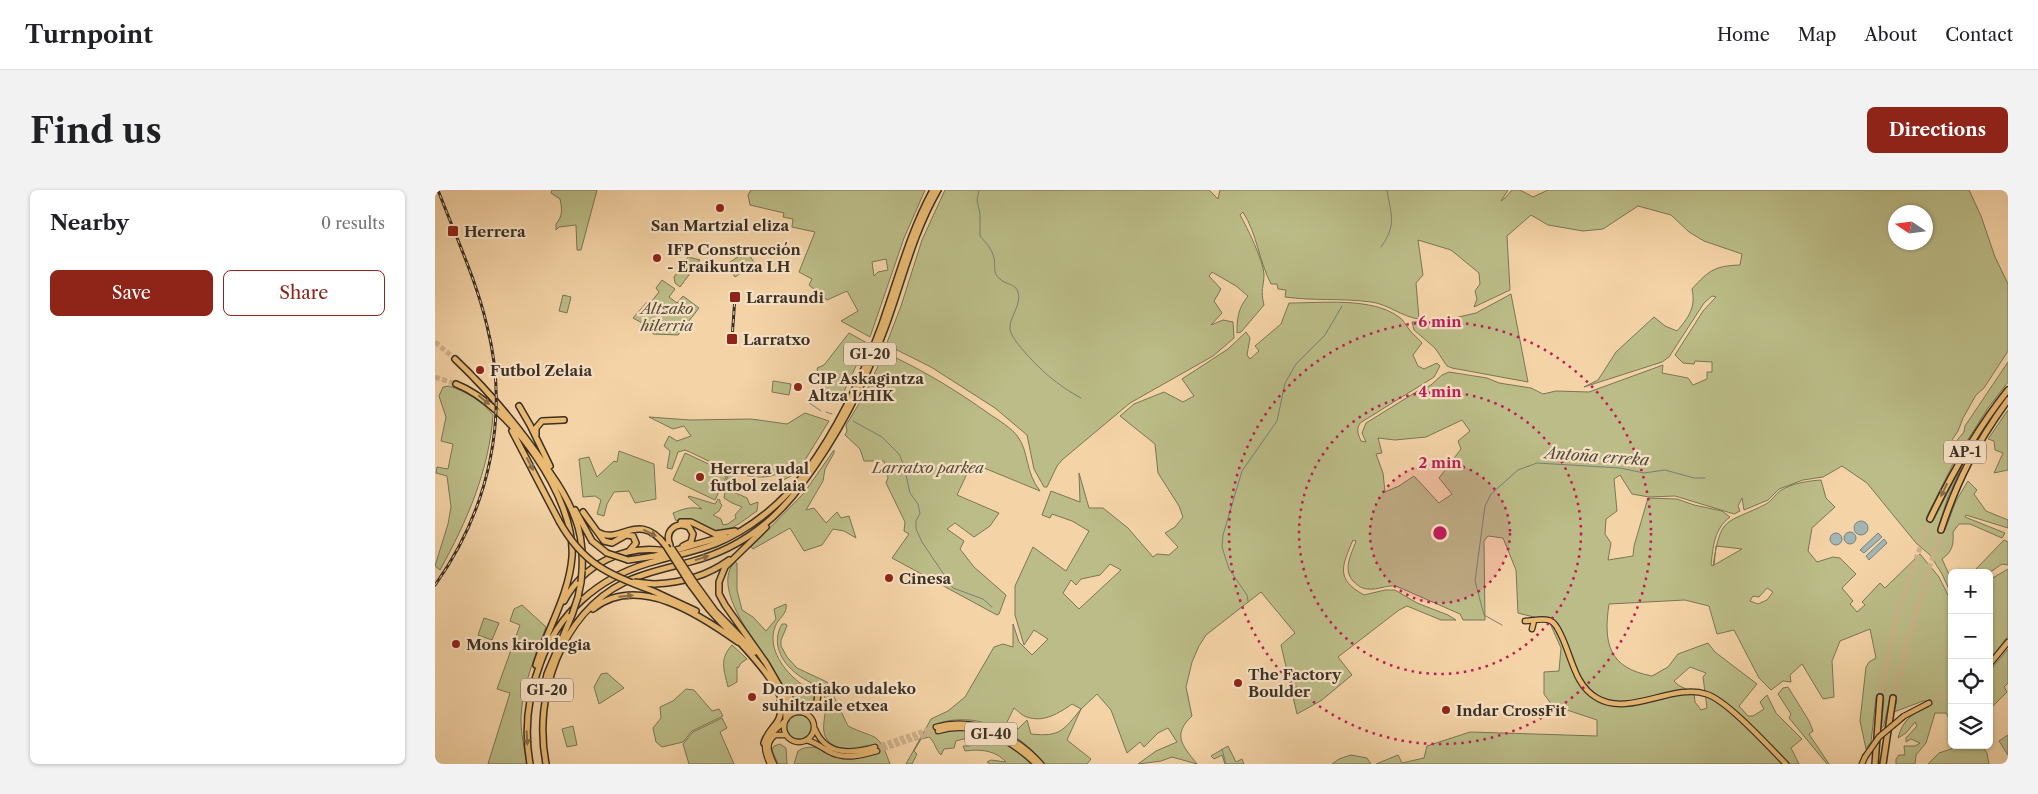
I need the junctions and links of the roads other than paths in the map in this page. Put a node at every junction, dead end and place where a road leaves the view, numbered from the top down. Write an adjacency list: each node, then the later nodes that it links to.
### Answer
1 (933, 190): 15 (highway, GI-20)
2 (938, 190): 17 (highway, GI-20)
3 (455, 359): 10 (highway)
4 (456, 384): 9 (highway, one-way to 9)
5 (2008, 390): 18 (highway, AP-1, one-way to 18)
6 (2008, 400): 19 (highway, AP-1)
7 (519, 406): 11 (highway)
8 (564, 420): 11 (highway)
9 (507, 422): 26 (highway, one-way to 26, bridge); 34 (highway)
10 (517, 424): 12 (highway); 14 (highway)
11 (537, 438): 12 (highway)
12 (550, 466): 13 (highway)
13 (563, 488): 14 (highway); 25 (highway, bridge)
14 (567, 499): 48 (highway, bridge)
15 (778, 503): 20 (highway); 45 (highway, GI-20)
16 (583, 512): 21 (highway)
17 (773, 517): 23 (highway); 28 (highway, GI-20, one-way to 17)
18 (1930, 519)
19 (1941, 530)
20 (735, 531): 22 (highway); 25 (highway)
21 (598, 532): 22 (highway, one-way to 22); 24 (highway)
22 (667, 547): 22 (highway); 24 (highway); 25 (highway); 27 (highway, bridge)
23 (739, 551): 26 (highway, bridge); 37 (highway)
24 (625, 552): 34 (highway)
25 (647, 557)
26 (619, 578): 32 (highway, bridge)
27 (692, 583): 35 (highway); 38 (highway)
28 (582, 616): 32 (highway, one-way to 32); 48 (highway, GI-20)
29 (1525, 620): 30 (main road)
30 (1533, 621): 31 (main road); 58 (main road)
31 (1532, 629)
32 (738, 642): 35 (highway)
33 (2008, 642): 36 (main road)
34 (542, 646): 45 (highway)
35 (748, 651): 40 (highway)
36 (1993, 661)
37 (766, 663): 38 (highway); 39 (highway)
38 (773, 675): 44 (highway)
39 (817, 690)
40 (779, 696): 46 (highway); 51 (highway)
41 (1880, 696): 60 (highway)
42 (1893, 698): 61 (highway)
43 (1929, 703): 59 (main road, bridge)
44 (800, 711): 46 (main road); 47 (main road)
45 (528, 712): 52 (highway, GI-20, one-way to 52)
46 (785, 720): 49 (main road); 51 (main road)
47 (814, 729): 50 (main road); 50 (main road)
48 (542, 735): 53 (highway, GI-20)
49 (786, 735): 50 (main road); 55 (main road)
50 (806, 740)
51 (765, 743): 54 (main road)
52 (530, 764)
53 (546, 764)
54 (770, 764)
55 (775, 764)
56 (1036, 764): 57 (main road, GI-40)
57 (1041, 764)
58 (1786, 764)
59 (1862, 764)
60 (1875, 764)
61 (1883, 764)

